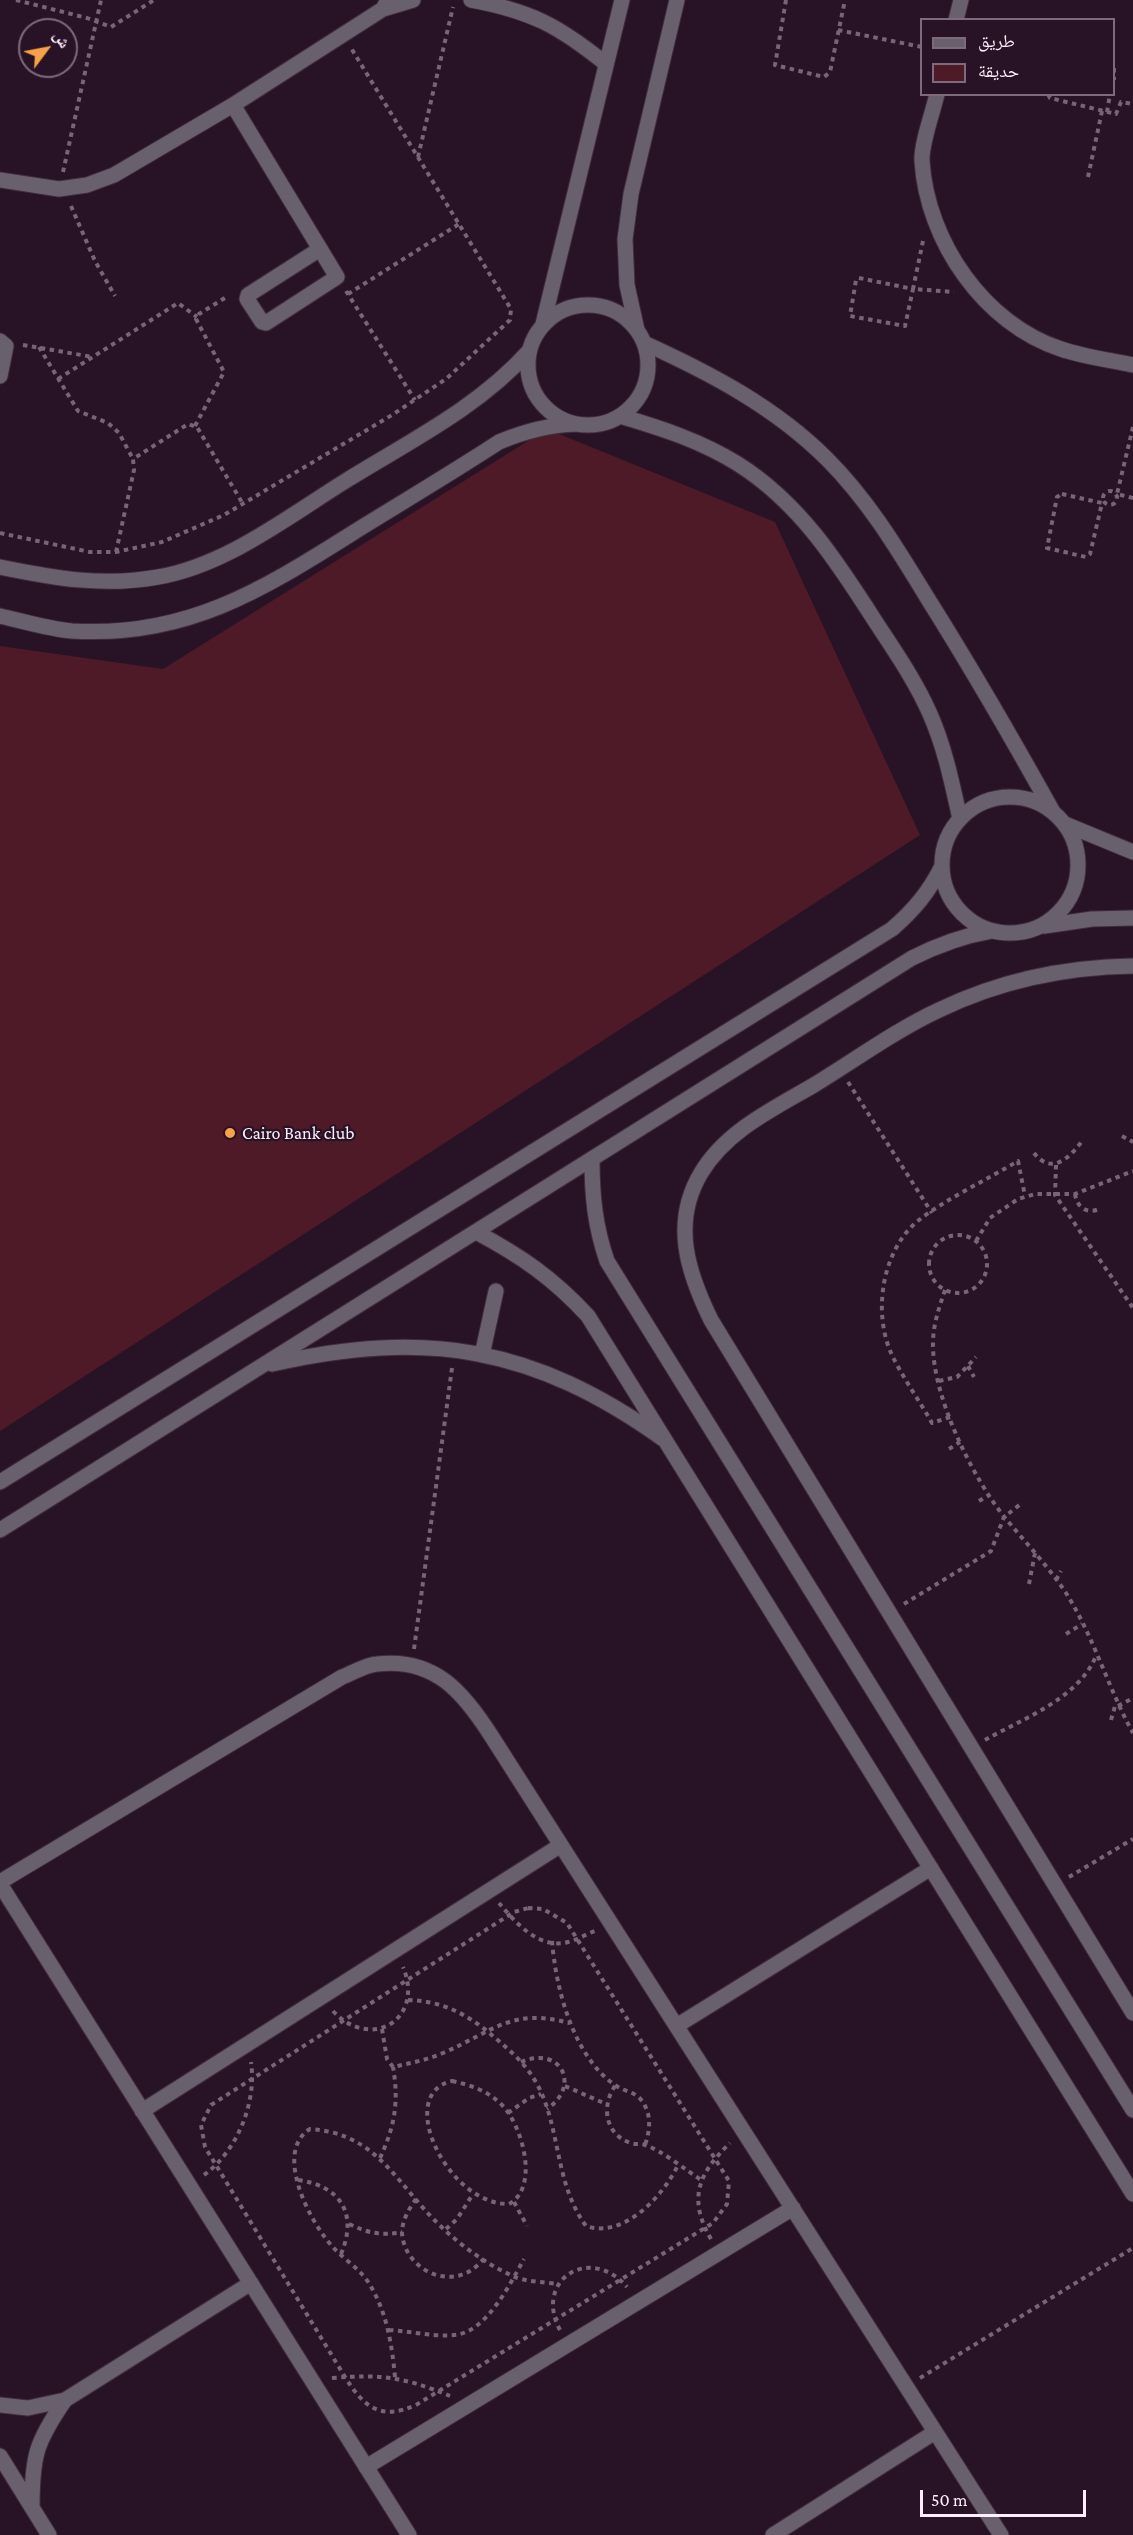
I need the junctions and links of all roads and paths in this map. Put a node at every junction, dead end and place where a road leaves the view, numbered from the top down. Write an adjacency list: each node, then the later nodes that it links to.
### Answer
1 (16, 0): 14 (path)
2 (101, 0): 14 (path)
3 (154, 0): 14 (path)
4 (412, 0): 12 (street)
5 (455, 0): 25 (path)
6 (471, 0): 18 (street)
7 (621, 0): 18 (street)
8 (677, 0): 40 (street)
9 (786, 0): 15 (path)
10 (845, 0): 15 (path)
11 (961, 0): 13 (street)
12 (386, 4): 16 (street)
13 (956, 18)
14 (96, 23): 28 (path)
15 (838, 30): 17 (path)
16 (343, 35): 23 (street); 25 (path)
17 (920, 47)
18 (606, 64): 39 (street)
19 (937, 96): 29 (street)
20 (1049, 96): 24 (path)
21 (1109, 96): 24 (path)
22 (1133, 104): 24 (path)
23 (233, 105): 28 (street); 31 (street)
24 (1105, 112): 26 (path)
25 (418, 157): 30 (path)
26 (1088, 177)
27 (0, 180): 28 (street)
28 (62, 189): 36 (path)
29 (930, 208): 33 (path); 35 (street)
30 (459, 225): 34 (path); 48 (path)
31 (320, 249): 32 (street); 37 (street)
32 (337, 277): 34 (path); 37 (street)
33 (913, 290): 33 (path); 35 (path)
34 (348, 294): 48 (path)
35 (979, 294): 45 (street)
36 (115, 296)
37 (247, 296): 38 (path)
38 (197, 317): 44 (path); 51 (path)
39 (543, 324): 40 (street); 43 (street)
40 (640, 337): 49 (street); 62 (street)
41 (1, 341): 42 (path); 46 (street)
42 (39, 347): 44 (path); 47 (path)
43 (529, 351): 50 (street); 60 (street)
44 (93, 357): 47 (path)
45 (1133, 365)
46 (0, 376)
47 (58, 379): 53 (path)
48 (416, 400): 57 (path)
49 (620, 416): 50 (street); 63 (street)
50 (576, 424): 61 (street)
51 (195, 426): 53 (path); 57 (path)
52 (1133, 427): 54 (path)
53 (133, 459): 59 (path)
54 (1117, 494): 55 (path); 56 (path); 56 (path)
55 (1133, 498)
56 (1102, 503): 56 (path)
57 (243, 504): 59 (path)
58 (0, 533): 59 (path)
59 (116, 552)
60 (0, 567)
61 (0, 616)
62 (1053, 812): 63 (street); 64 (street)
63 (960, 819): 66 (street)
64 (1065, 824): 65 (street); 68 (street)
65 (1133, 852)
66 (942, 866): 69 (street); 100 (street)
67 (1133, 918): 68 (street)
68 (1041, 927): 69 (street)
69 (991, 931): 76 (street)
70 (1133, 966): 71 (street)
71 (840, 1069): 83 (path); 110 (street)
72 (1122, 1136): 74 (path)
73 (1082, 1141): 77 (path)
74 (1133, 1142)
75 (1034, 1153): 77 (path)
76 (592, 1159): 84 (street); 149 (street)
77 (1056, 1165): 80 (path)
78 (1133, 1171): 79 (path)
79 (1075, 1194): 80 (path); 82 (path)
80 (1055, 1195): 81 (path); 88 (path)
81 (1024, 1196): 83 (path); 85 (path)
82 (1101, 1208)
83 (932, 1213): 96 (path)
84 (476, 1232): 93 (street); 98 (street)
85 (976, 1241): 86 (path); 86 (path)
86 (945, 1290): 95 (path)
87 (496, 1291): 90 (street)
88 (1133, 1308)
89 (454, 1349): 90 (street); 93 (street); 114 (path)
90 (482, 1355): 98 (street)
91 (976, 1358): 92 (path)
92 (968, 1366): 94 (path); 95 (path)
93 (261, 1367): 105 (street)
94 (974, 1377)
95 (939, 1381): 96 (path)
96 (950, 1417): 97 (path)
97 (960, 1442): 99 (path); 101 (path)
98 (669, 1444): 122 (street)
99 (949, 1449)
100 (0, 1482)
101 (989, 1494): 102 (path); 104 (path)
102 (979, 1501)
103 (1022, 1503): 104 (path)
104 (1004, 1517): 106 (path); 110 (path)
105 (0, 1530)
106 (1035, 1552): 108 (path); 109 (path)
107 (1061, 1571): 108 (path)
108 (1056, 1580): 111 (path)
109 (1029, 1584)
110 (889, 1612): 119 (street)
111 (1082, 1624): 112 (path); 113 (path)
112 (1066, 1634)
113 (1097, 1655): 116 (path); 119 (path)
114 (412, 1664): 121 (street); 123 (street)
115 (1133, 1698): 116 (path)
116 (1117, 1704): 117 (path); 118 (path)
117 (1112, 1720)
118 (1133, 1733)
119 (972, 1748): 124 (street)
120 (1133, 1839): 124 (path)
121 (561, 1845): 125 (street); 127 (street)
122 (931, 1868): 137 (street); 162 (street)
123 (0, 1883): 150 (street)
124 (1055, 1885): 134 (street)
125 (489, 1891): 126 (path); 130 (street)
126 (509, 1915): 128 (path); 129 (path); 131 (path)
127 (612, 1924): 128 (path); 137 (street)
128 (577, 1938): 129 (path); 155 (path)
129 (552, 1941): 136 (path)
130 (396, 1950): 131 (path); 132 (street)
131 (408, 1979): 133 (path); 135 (path)
132 (320, 1998): 135 (path); 140 (street)
133 (408, 2000): 138 (path); 139 (path)
134 (1133, 2013)
135 (342, 2021): 138 (path); 143 (path)
136 (570, 2023): 139 (path); 145 (path)
137 (678, 2025): 152 (street)
138 (381, 2029): 142 (path)
139 (486, 2031): 141 (path); 142 (path)
140 (248, 2044): 143 (path); 150 (street)
141 (521, 2062): 144 (path); 146 (path)
142 (393, 2067): 154 (path)
143 (252, 2079): 156 (path); 156 (path)
144 (565, 2086): 147 (path); 148 (path)
145 (615, 2086): 147 (path); 153 (path)
146 (541, 2094): 148 (path); 151 (path)
147 (606, 2104): 153 (path)
148 (547, 2109): 157 (path)
149 (1133, 2110)
150 (142, 2111): 160 (street)
151 (508, 2113): 161 (path); 164 (path)
152 (744, 2130): 155 (path); 165 (street)
153 (645, 2145): 157 (path)
154 (380, 2158): 158 (path); 163 (path)
155 (715, 2158): 159 (path); 168 (path)
156 (216, 2164): 160 (path); 184 (path)
157 (678, 2165): 159 (path)
158 (298, 2180): 166 (path); 173 (path)
159 (701, 2180): 168 (path)
160 (190, 2186): 178 (street)
161 (473, 2194): 164 (path); 169 (path)
162 (1133, 2194)
163 (416, 2199): 169 (path); 170 (path)
164 (514, 2202): 167 (path)
165 (793, 2208): 172 (street); 187 (street)
166 (349, 2224): 170 (path); 173 (path)
167 (527, 2226)
168 (705, 2228): 172 (path); 177 (path)
169 (446, 2229): 174 (path)
170 (402, 2232): 174 (path)
171 (1133, 2248): 187 (path)
172 (719, 2253): 180 (street)
173 (341, 2254): 182 (path)
174 (484, 2259): 176 (path)
175 (524, 2259): 176 (path)
176 (514, 2277): 179 (path); 182 (path)
177 (620, 2280): 179 (path); 180 (path); 181 (path)
178 (250, 2283): 186 (street); 189 (street)
179 (558, 2284): 181 (path)
180 (639, 2301): 183 (street)
181 (554, 2320): 183 (path); 188 (path)
182 (389, 2330): 185 (path)
183 (567, 2345): 190 (street)
184 (345, 2377): 185 (path); 186 (path); 188 (path)
185 (395, 2377): 188 (path)
186 (312, 2380): 194 (street)
187 (906, 2386): 192 (street)
188 (440, 2391): 190 (path)
189 (65, 2400): 191 (street); 195 (street)
190 (471, 2404): 194 (street)
191 (0, 2405)
192 (935, 2432): 198 (street); 199 (street)
193 (0, 2456): 195 (street)
194 (366, 2467): 197 (street)
195 (32, 2507): 196 (street)
196 (49, 2535)
197 (409, 2535)
198 (773, 2535)
199 (1001, 2535)

